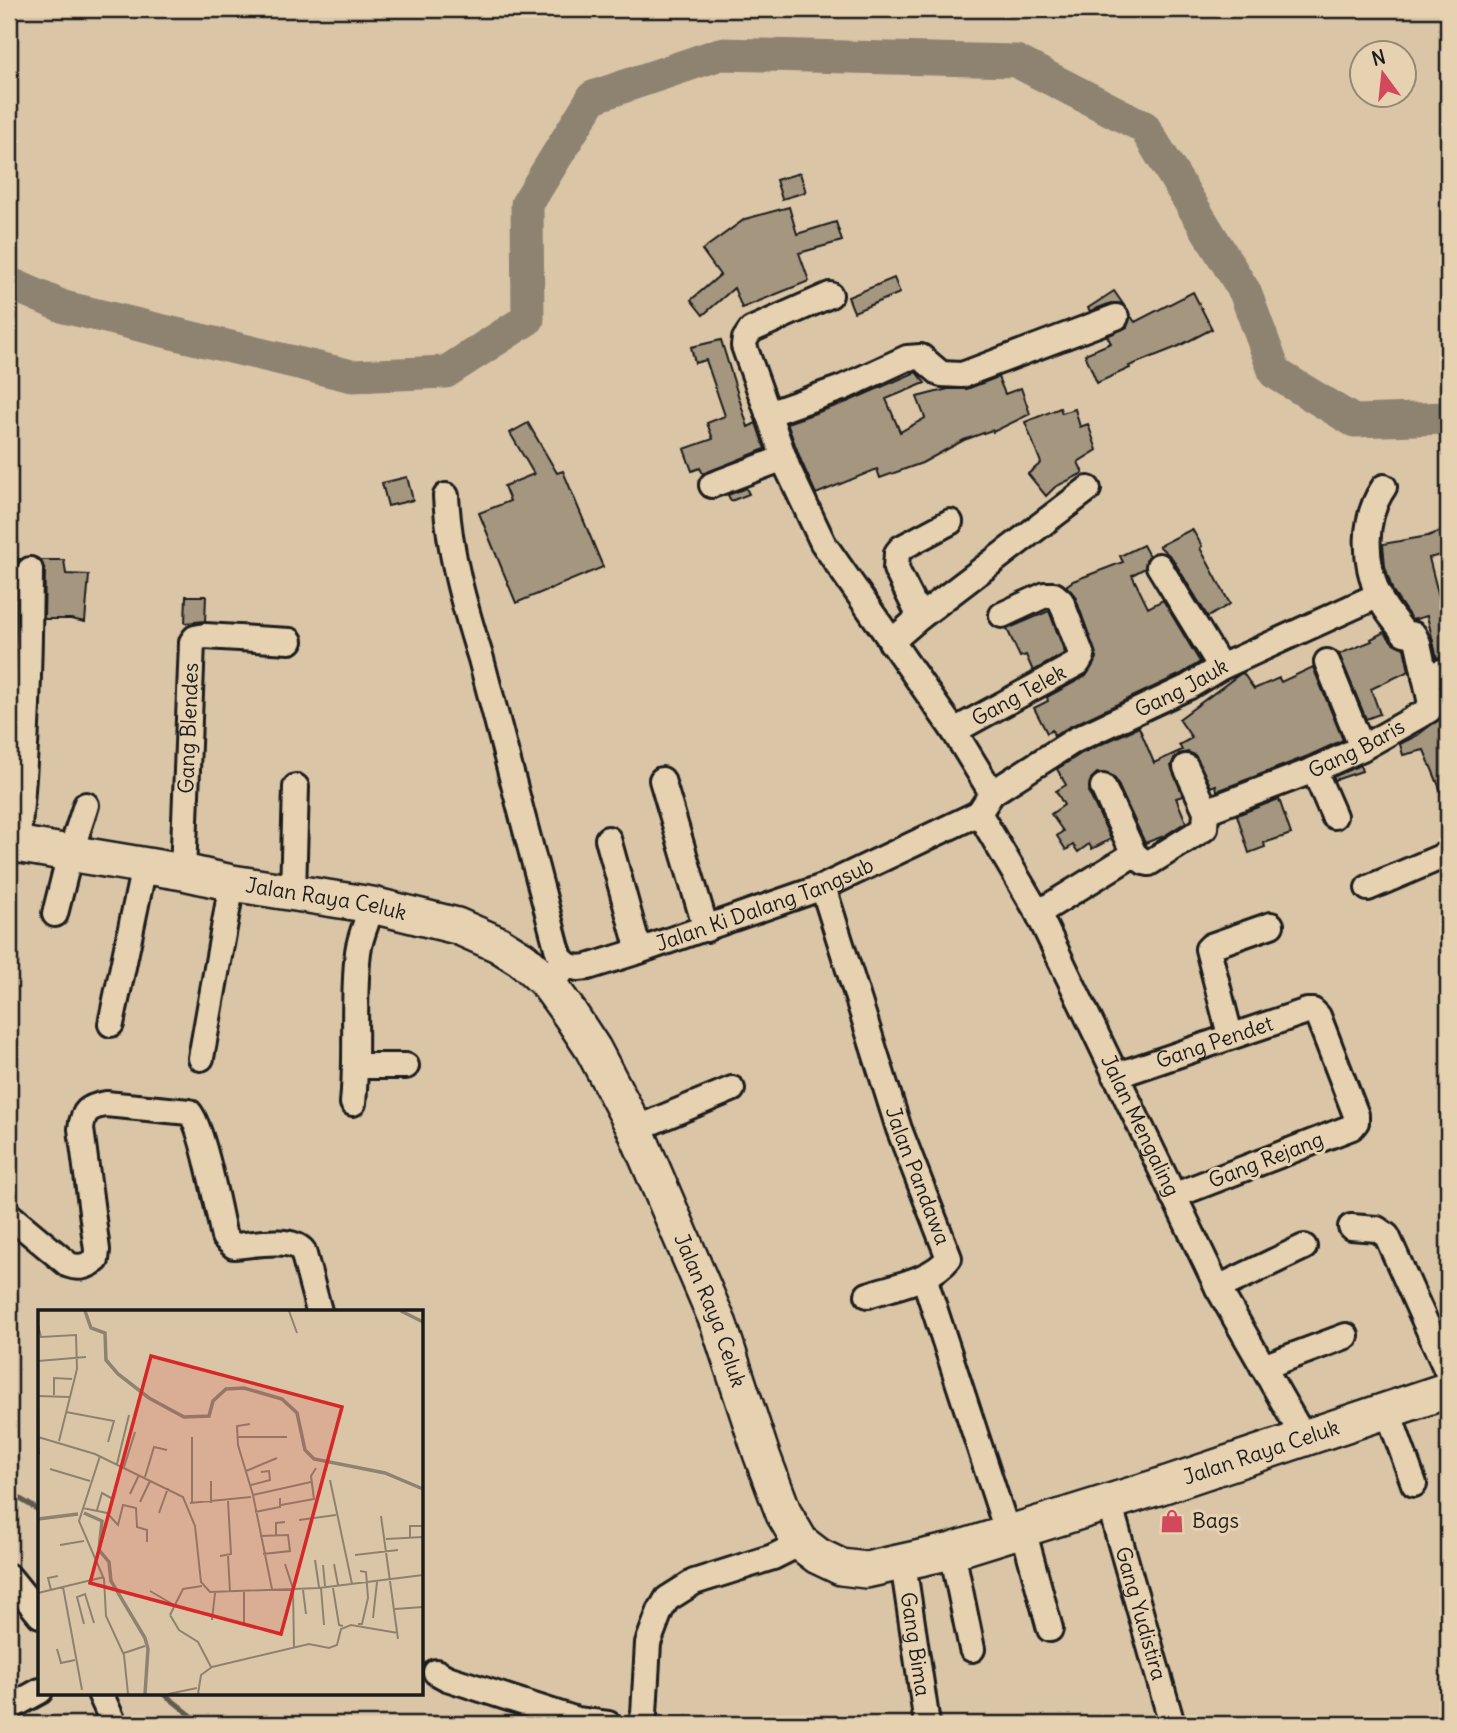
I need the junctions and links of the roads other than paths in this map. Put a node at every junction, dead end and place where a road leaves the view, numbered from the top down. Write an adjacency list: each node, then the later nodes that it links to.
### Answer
1 (830, 295): 3 (street, Jalan Mengaling)
2 (1116, 317): 3 (street)
3 (768, 414): 4 (street, Jalan Mengaling)
4 (784, 458): 5 (street); 16 (street, Jalan Mengaling)
5 (712, 485)
6 (1384, 487): 12 (street, Gang Baris)
7 (1088, 489): 14 (street)
8 (446, 496): 48 (street)
9 (950, 522): 14 (street)
10 (1159, 566): 18 (street)
11 (30, 570): 32 (street)
12 (1378, 595): 18 (street, Gang Jauk); 19 (street, Gang Baris)
13 (1002, 615): 20 (street, Gang Telek)
14 (920, 617): 16 (street)
15 (290, 641): 37 (street, Gang Blendes)
16 (891, 642): 20 (street, Jalan Mengaling)
17 (1326, 662): 21 (street)
18 (1221, 667): 27 (street, Gang Jauk)
19 (1437, 674): 21 (street, Gang Baris)
20 (954, 731): 27 (street, Jalan Mengaling)
21 (1362, 748): 23 (street, Gang Baris)
22 (1186, 767): 29 (street)
23 (1314, 770): 29 (street, Gang Baris); 30 (street)
24 (662, 780): 46 (street)
25 (296, 787): 41 (street)
26 (1103, 787): 34 (street)
27 (986, 803): 39 (street, Jalan Ki Dalang Tangsub); 43 (street, Jalan Mengaling)
28 (86, 805): 33 (street)
29 (1206, 811): 34 (street)
30 (1334, 816)
31 (608, 839): 47 (street)
32 (13, 844): 33 (highway, Jalan Raya Celuk)
33 (70, 854): 36 (highway, Jalan Raya Celuk); 44 (street)
34 (1134, 854): 43 (street)
35 (1448, 854): 40 (street)
36 (144, 866): 37 (highway, Jalan Raya Celuk); 49 (street)
37 (183, 872): 38 (highway, Jalan Raya Celuk)
38 (232, 883): 41 (highway, Jalan Raya Celuk); 51 (street)
39 (823, 887): 46 (street, Jalan Ki Dalang Tangsub); 63 (street, Jalan Pandawa)
40 (1368, 888)
41 (293, 892): 42 (highway, Jalan Raya Celuk)
42 (372, 905): 48 (highway, Jalan Raya Celuk); 52 (street)
43 (1038, 913): 54 (street, Jalan Mengaling)
44 (55, 914)
45 (1271, 925): 50 (street)
46 (706, 929): 47 (street, Jalan Ki Dalang Tangsub)
47 (639, 951): 48 (street, Jalan Ki Dalang Tangsub)
48 (558, 974): 58 (highway, Jalan Raya Celuk)
49 (111, 1024)
50 (1230, 1035): 54 (street, Gang Pendet); 57 (street, Gang Pendet)
51 (201, 1058)
52 (356, 1066): 53 (street); 56 (street)
53 (406, 1066)
54 (1115, 1076): 59 (street, Jalan Mengaling)
55 (732, 1089): 58 (street)
56 (354, 1103)
57 (1356, 1122): 59 (street, Gang Rejang)
58 (635, 1129): 76 (highway, Jalan Raya Celuk)
59 (1173, 1196): 64 (street, Jalan Mengaling)
60 (9, 1215): 66 (street)
61 (1351, 1227): 69 (street)
62 (1304, 1247): 64 (street)
63 (924, 1277): 65 (street); 75 (street, Jalan Pandawa)
64 (1217, 1288): 68 (street, Jalan Mengaling)
65 (868, 1295)
66 (319, 1310)
67 (1346, 1336): 68 (street)
68 (1263, 1367): 72 (street, Jalan Mengaling)
69 (1448, 1373)
70 (1448, 1390): 71 (highway, Jalan Raya Celuk)
71 (1387, 1409): 72 (highway, Jalan Raya Celuk); 73 (street)
72 (1304, 1438): 74 (highway, Jalan Raya Celuk)
73 (1414, 1484)
74 (1109, 1502): 75 (highway, Jalan Raya Celuk); 91 (street, Gang Yudistira)
75 (1016, 1531): 77 (highway, Jalan Raya Celuk); 81 (street, Jalan Pandawa)
76 (802, 1543): 78 (highway, Jalan Raya Celuk); 89 (street)
77 (952, 1551): 78 (highway, Jalan Raya Celuk); 82 (street)
78 (903, 1563): 90 (street, Gang Bima)
79 (9, 1577): 80 (street)
80 (38, 1613)
81 (1050, 1629)
82 (972, 1649)
83 (436, 1672): 88 (street)
84 (38, 1691): 86 (street)
85 (100, 1694): 87 (street)
86 (9, 1707)
87 (114, 1724)
88 (608, 1724)
89 (641, 1724)
90 (927, 1724)
91 (1172, 1724)

